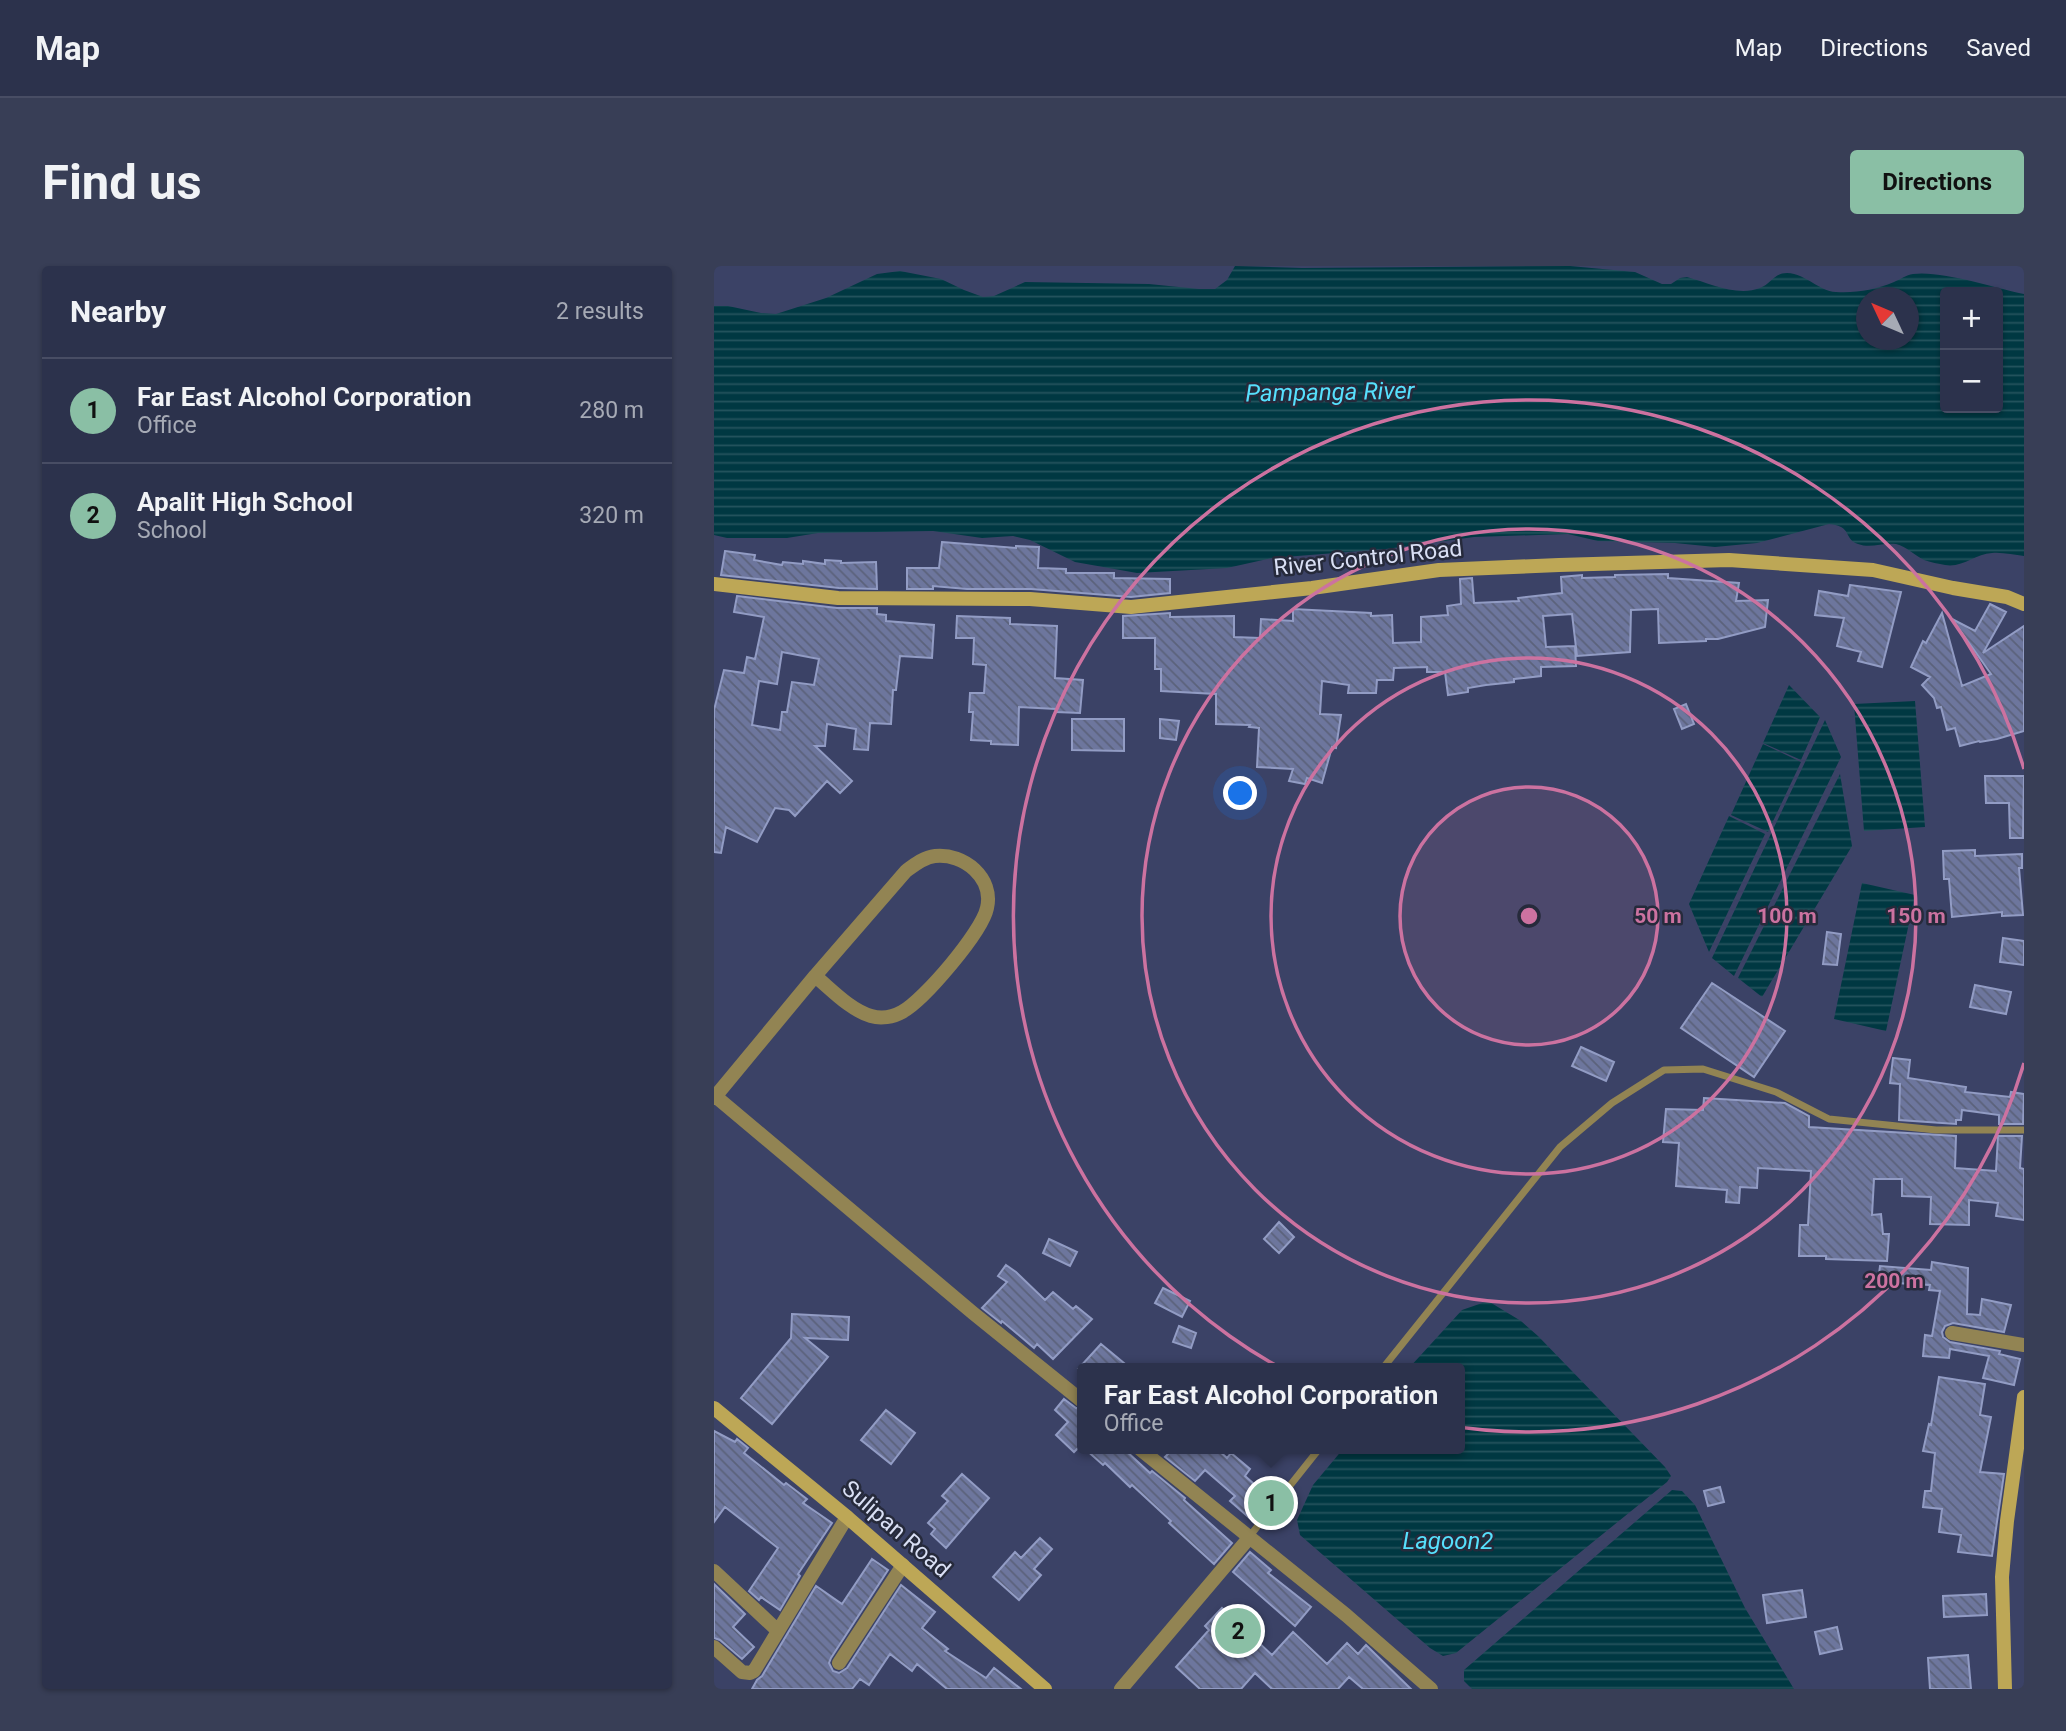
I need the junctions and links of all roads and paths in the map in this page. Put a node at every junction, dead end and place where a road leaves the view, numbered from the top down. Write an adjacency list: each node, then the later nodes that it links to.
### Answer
1 (714, 584): 2 (street, River Control Road)
2 (2024, 604)
3 (815, 975): 3 (street); 4 (street)
4 (715, 1096): 9 (street)
5 (2024, 1130): 8 (lane)
6 (1952, 1333): 7 (street)
7 (2024, 1345)
8 (1387, 1363)
9 (1077, 1397)
10 (2024, 1397): 24 (street)
11 (714, 1408): 14 (street, Sulipan Road)
12 (1146, 1454): 15 (street)
13 (1315, 1454): 15 (lane)
14 (847, 1517): 16 (street, Sulipan Road); 18 (street)
15 (1249, 1538): 22 (street); 23 (street)
16 (903, 1565): 20 (street); 21 (street, Sulipan Road)
17 (714, 1571): 18 (street)
18 (777, 1630): 19 (street)
19 (714, 1647)
20 (839, 1663)
21 (1045, 1689)
22 (1121, 1689)
23 (1431, 1689)
24 (2005, 1689)

